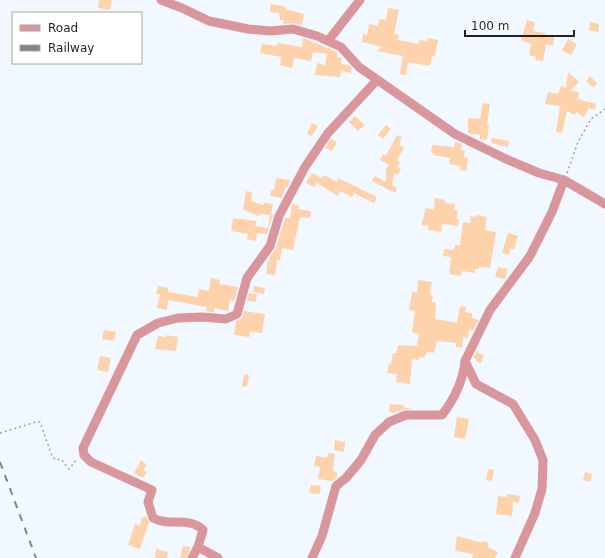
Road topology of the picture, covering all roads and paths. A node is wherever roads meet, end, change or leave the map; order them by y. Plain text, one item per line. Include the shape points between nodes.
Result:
1 (161, 0) edge
2 (360, 0) edge
3 (328, 41) junction
4 (377, 80) junction
5 (605, 109) edge
6 (564, 180) junction
7 (605, 204) edge
8 (465, 361) junction
9 (0, 433) edge
10 (84, 455) junction
11 (198, 547) junction
12 (192, 558) edge
13 (218, 558) edge
14 (312, 558) edge
15 (515, 558) edge

1 - 3 street via 209,21 248,29 292,29
2 - 3 street
3 - 4 street via 341,47 359,68
4 - 6 street via 455,134 539,173
4 - 10 street via 328,133 305,168 278,216 270,246 246,278 237,314 226,319 178,318 158,323 137,335 84,448
5 - 6 path via 591,119 581,136
6 - 7 street
6 - 8 street via 552,212 530,256 490,310
8 - 14 street via 464,374 454,400 442,415 406,415 389,422 375,435 357,465 336,486 322,536
8 - 15 street via 476,384 513,404 535,440 543,460 542,490 535,514
9 - 10 path via 40,422 52,456 56,460 61,459 68,469
10 - 11 street via 91,462 152,490 148,502 153,518 159,522 185,521 198,525 203,530
11 - 12 street
11 - 13 street

